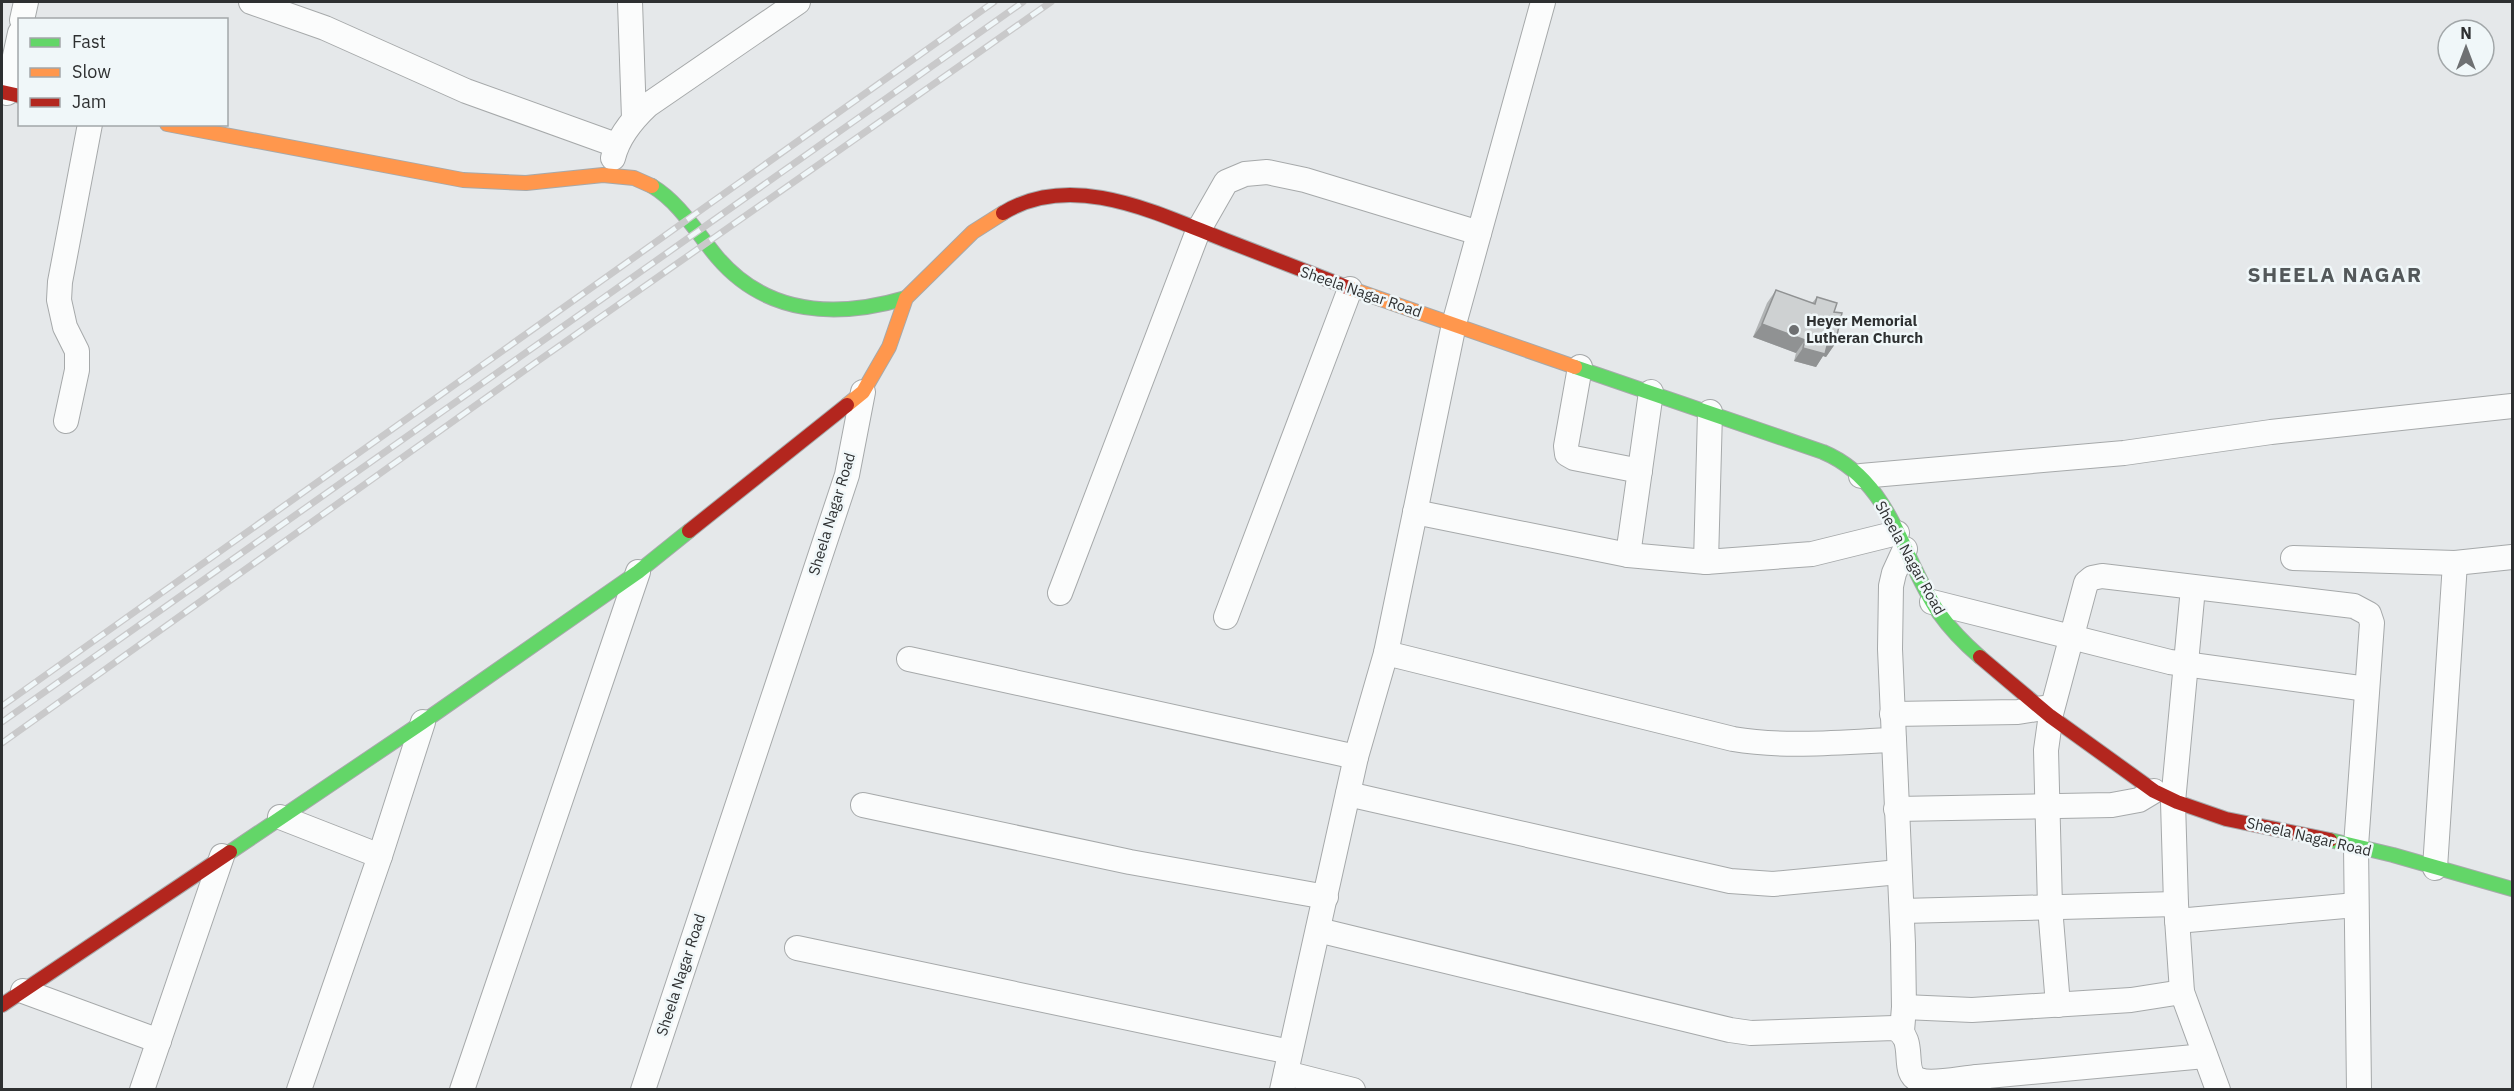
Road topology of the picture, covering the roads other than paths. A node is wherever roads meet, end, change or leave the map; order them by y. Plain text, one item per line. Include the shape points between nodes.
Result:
1 (26, 2) edge
2 (251, 2) edge
3 (630, 2) edge
4 (798, 2) edge
5 (1543, 2) edge
6 (22, 18) edge
7 (18, 44) edge
8 (9, 94) edge
9 (634, 118) junction
10 (90, 126) edge
11 (177, 126) edge
12 (616, 145) junction
13 (609, 175) junction
14 (1198, 231) junction
15 (1479, 233) junction
16 (1350, 290) junction
17 (906, 298) junction
18 (1454, 324) junction
19 (1581, 367) junction
20 (863, 392) junction
21 (1651, 392) junction
22 (2512, 406) edge
23 (1710, 412) junction
24 (66, 421) dead end
25 (1640, 471) junction
26 (1861, 476) junction
27 (1415, 512) junction
28 (1901, 541) junction
29 (1628, 555) junction
30 (2512, 557) edge
31 (2293, 558) dead end
32 (1706, 562) junction
33 (2455, 563) junction
34 (638, 572) junction
35 (2193, 588) junction
36 (1060, 592) dead end
37 (1932, 602) junction
38 (1226, 617) dead end
39 (2073, 638) junction
40 (1386, 653) junction
41 (909, 659) dead end
42 (2186, 664) junction
43 (2367, 689) junction
44 (2047, 711) junction
45 (1892, 714) junction
46 (423, 722) junction
47 (1894, 740) junction
48 (1356, 757) junction
49 (1347, 794) junction
50 (2164, 796) junction
51 (863, 805) dead end
52 (2048, 806) junction
53 (1896, 809) junction
54 (280, 817) junction
55 (2356, 846) junction
56 (222, 856) junction
57 (380, 856) junction
58 (2434, 868) junction
59 (1899, 872) junction
60 (2512, 889) edge
61 (1326, 897) junction
62 (2356, 905) junction
63 (2050, 907) junction
64 (1902, 911) junction
65 (2176, 912) junction
66 (1318, 930) junction
67 (797, 948) dead end
68 (23, 991) junction
69 (2182, 992) junction
70 (2, 1005) edge
71 (2058, 1005) junction
72 (1904, 1007) junction
73 (1902, 1031) junction
74 (159, 1041) junction
75 (2205, 1056) junction
76 (1286, 1072) edge
77 (2043, 1080) edge
78 (1978, 1083) edge
79 (142, 1089) edge
80 (299, 1089) edge
81 (462, 1089) edge
82 (643, 1089) edge
83 (1353, 1089) edge
84 (2218, 1089) edge
85 (2359, 1089) edge

1 - 6 street
2 - 12 street via 325,28 466,91
3 - 9 street
4 - 9 street
5 - 15 street
7 - 8 street
9 - 12 street
10 - 24 street via 60,282 65,327 77,351
11 - 13 main road via 458,180 529,183
12 - 13 street
13 - 17 main road via 646,183 669,199 730,271 765,296 793,308 854,312
14 - 15 street via 1226,182 1234,176 1267,172
14 - 16 main road, Sheela Nagar Road
14 - 17 main road, Sheela Nagar Road via 1113,199 1058,195 1035,200 1001,214 973,232
14 - 36 street
15 - 18 street
16 - 18 main road, Sheela Nagar Road
16 - 38 street
17 - 20 main road, Sheela Nagar Road via 889,347
18 - 19 main road, Sheela Nagar Road
18 - 27 street
19 - 21 main road, Sheela Nagar Road
19 - 25 street via 1567,454
20 - 34 main road
20 - 82 street, Sheela Nagar Road via 848,475
21 - 23 main road, Sheela Nagar Road
21 - 25 street
22 - 26 street via 2271,432 2124,453
23 - 26 main road, Sheela Nagar Road via 1823,452
23 - 32 street
25 - 29 street
26 - 28 main road, Sheela Nagar Road via 1884,507
27 - 29 street
27 - 40 street
28 - 32 street via 1812,554
28 - 37 main road, Sheela Nagar Road
28 - 45 street via 1891,586
29 - 32 street
30 - 33 street
31 - 33 street
33 - 58 street
34 - 46 main road
34 - 81 street
35 - 39 street via 2092,578 2082,595
35 - 42 street
35 - 43 street via 2361,608 2372,623
37 - 39 street
37 - 44 main road, Sheela Nagar Road via 1976,654
39 - 42 street
39 - 44 street
40 - 47 street via 1733,739 1806,744
40 - 48 street
41 - 48 street
42 - 43 street
42 - 50 street
43 - 55 street
44 - 45 street
44 - 50 main road, Sheela Nagar Road
44 - 52 street
45 - 47 street
46 - 54 main road
46 - 57 street
47 - 53 street
48 - 49 street
49 - 59 street via 1730,881 1765,884
49 - 61 street
50 - 52 street via 2112,805
50 - 55 main road, Sheela Nagar Road via 2223,818
50 - 65 street via 2172,831
51 - 61 street via 1130,862
52 - 53 street
52 - 63 street
53 - 59 street
54 - 56 main road
54 - 57 street
55 - 58 main road, Sheela Nagar Road
55 - 62 street
56 - 68 main road
56 - 74 street
57 - 80 street
58 - 60 main road, Sheela Nagar Road
59 - 64 street
61 - 66 street
62 - 65 street
62 - 85 street
63 - 64 street
63 - 65 street
63 - 71 street
64 - 72 street
65 - 69 street
66 - 73 street via 1730,1030
66 - 76 street
67 - 76 street
68 - 70 main road
68 - 74 street
69 - 71 street
69 - 75 street
71 - 72 street via 1954,1011
72 - 73 street
73 - 78 street via 1913,1076 1919,1080
74 - 79 street
75 - 77 street
75 - 84 street
76 - 83 street
77 - 78 street

